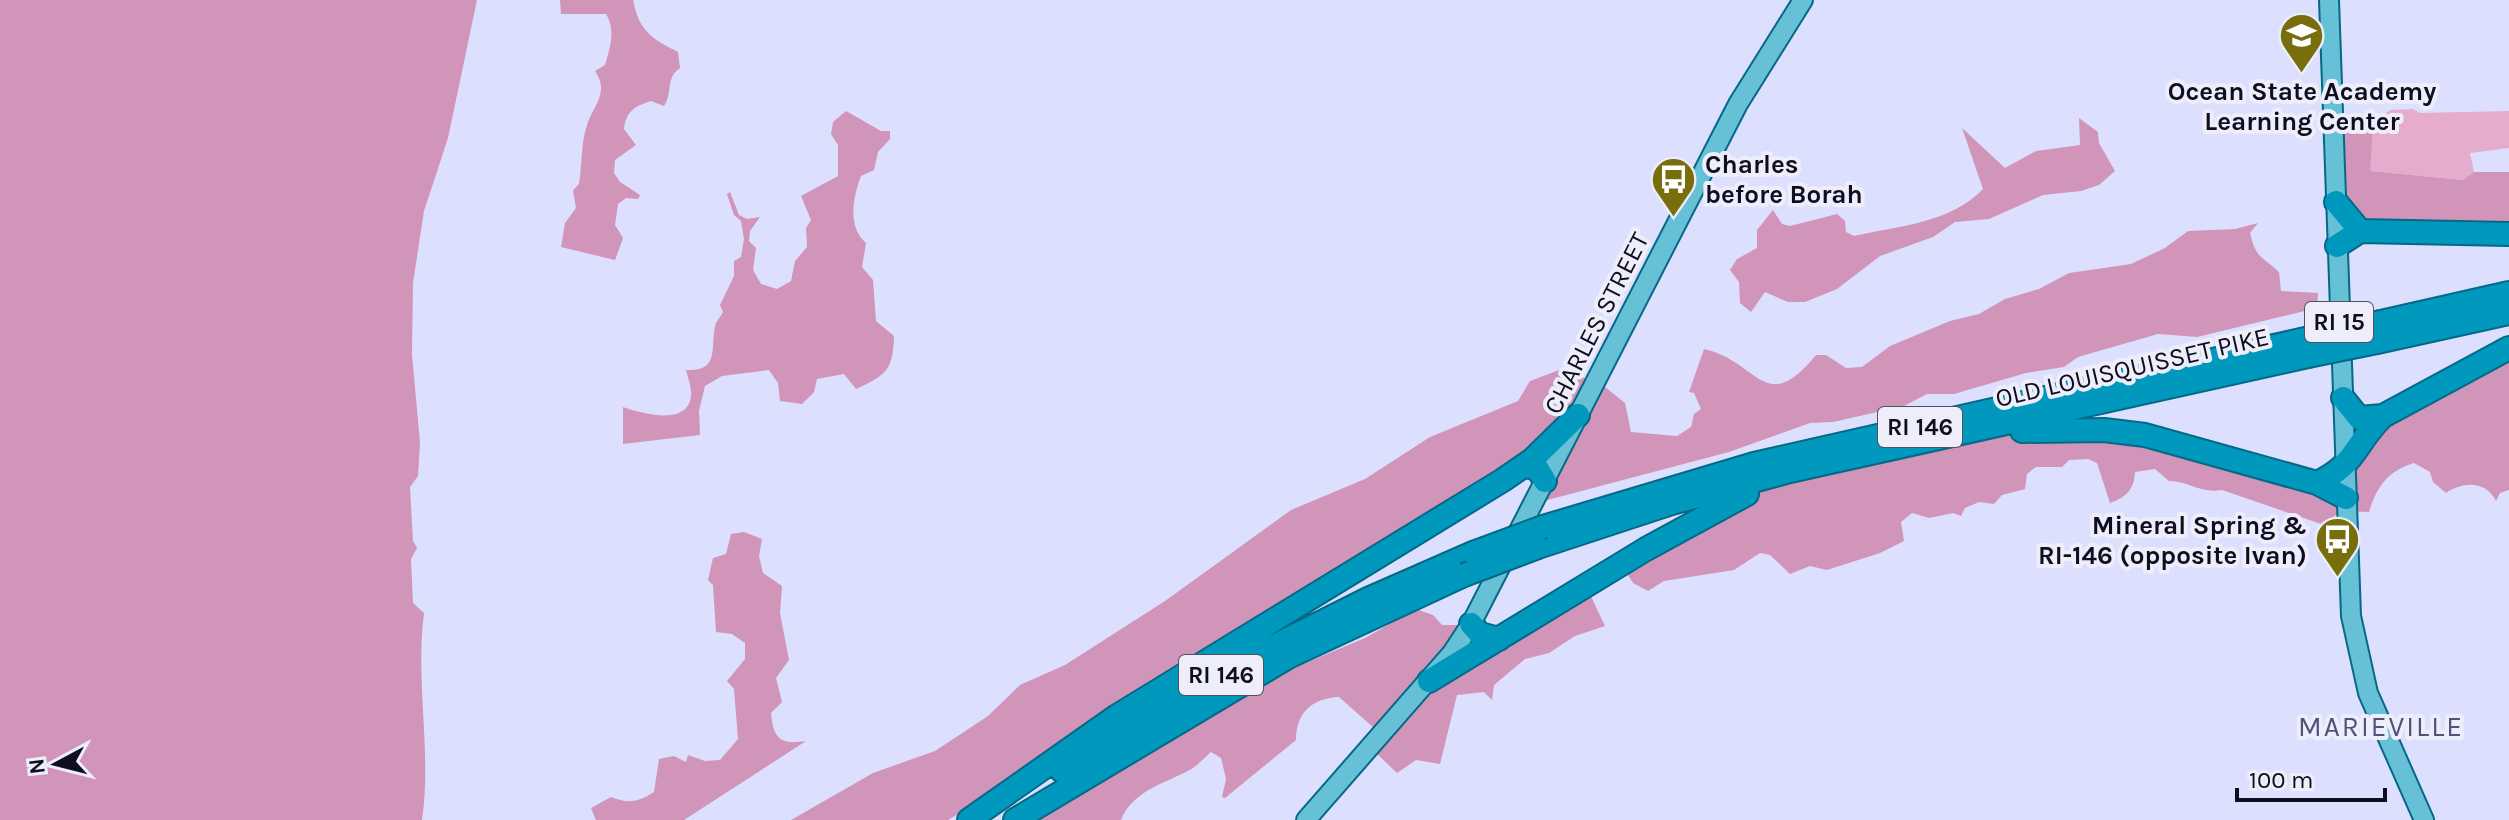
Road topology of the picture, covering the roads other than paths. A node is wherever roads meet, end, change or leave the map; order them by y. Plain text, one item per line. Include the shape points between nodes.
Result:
1 (1803, 0) edge
2 (2329, 0) edge
3 (2336, 202) junction
4 (2360, 231) junction
5 (2509, 234) edge
6 (2337, 246) junction
7 (2509, 293) edge
8 (2509, 313) edge
9 (2379, 332) junction
10 (2305, 348) junction
11 (2509, 348) edge
12 (2343, 398) junction
13 (1578, 415) junction
14 (2383, 416) junction
15 (1929, 442) junction
16 (1894, 449) junction
17 (1524, 466) junction
18 (2345, 467) junction
19 (1545, 481) junction
20 (2317, 483) junction
21 (2346, 498) junction
22 (1540, 537) junction
23 (1471, 624) junction
24 (1499, 639) junction
25 (1429, 681) junction
26 (969, 820) edge
27 (982, 820) edge
28 (1015, 820) edge
29 (1306, 820) edge
30 (2424, 820) edge

1 - 13 main road, CHARLES STREET via 1738,104
2 - 3 main road, RI 15
3 - 4 highway
3 - 6 main road, RI 15
4 - 5 highway
4 - 6 highway
6 - 12 main road, RI 15
7 - 9 highway, OLD LOUISQUISSET PIKE / RI 146
8 - 9 highway, OLD LOUISQUISSET PIKE / RI 146
9 - 10 highway, OLD LOUISQUISSET PIKE / RI 146, bridge
10 - 15 highway, OLD LOUISQUISSET PIKE / RI 146
10 - 22 highway, OLD LOUISQUISSET PIKE / RI 146 via 1754,464
11 - 14 highway
12 - 14 highway via 2359,418
12 - 18 main road, RI 15
13 - 17 highway
13 - 19 main road, CHARLES STREET
14 - 18 highway
15 - 16 highway, OLD LOUISQUISSET PIKE / RI 146
15 - 20 highway via 2023,430 2104,430 2162,439
16 - 22 highway, OLD LOUISQUISSET PIKE / RI 146
16 - 24 highway via 1724,504
17 - 19 highway via 1537,468
17 - 26 highway via 1117,716
18 - 20 highway
18 - 21 main road, RI 15
19 - 23 main road, CHARLES STREET
20 - 21 highway
21 - 30 main road, RI 15 via 2351,616 2359,662
22 - 27 highway, RI 146, bridge via 1473,553 1268,649
22 - 28 highway, RI 146, bridge via 1288,657
23 - 24 highway via 1480,634
23 - 25 main road
24 - 25 highway
25 - 29 main road

